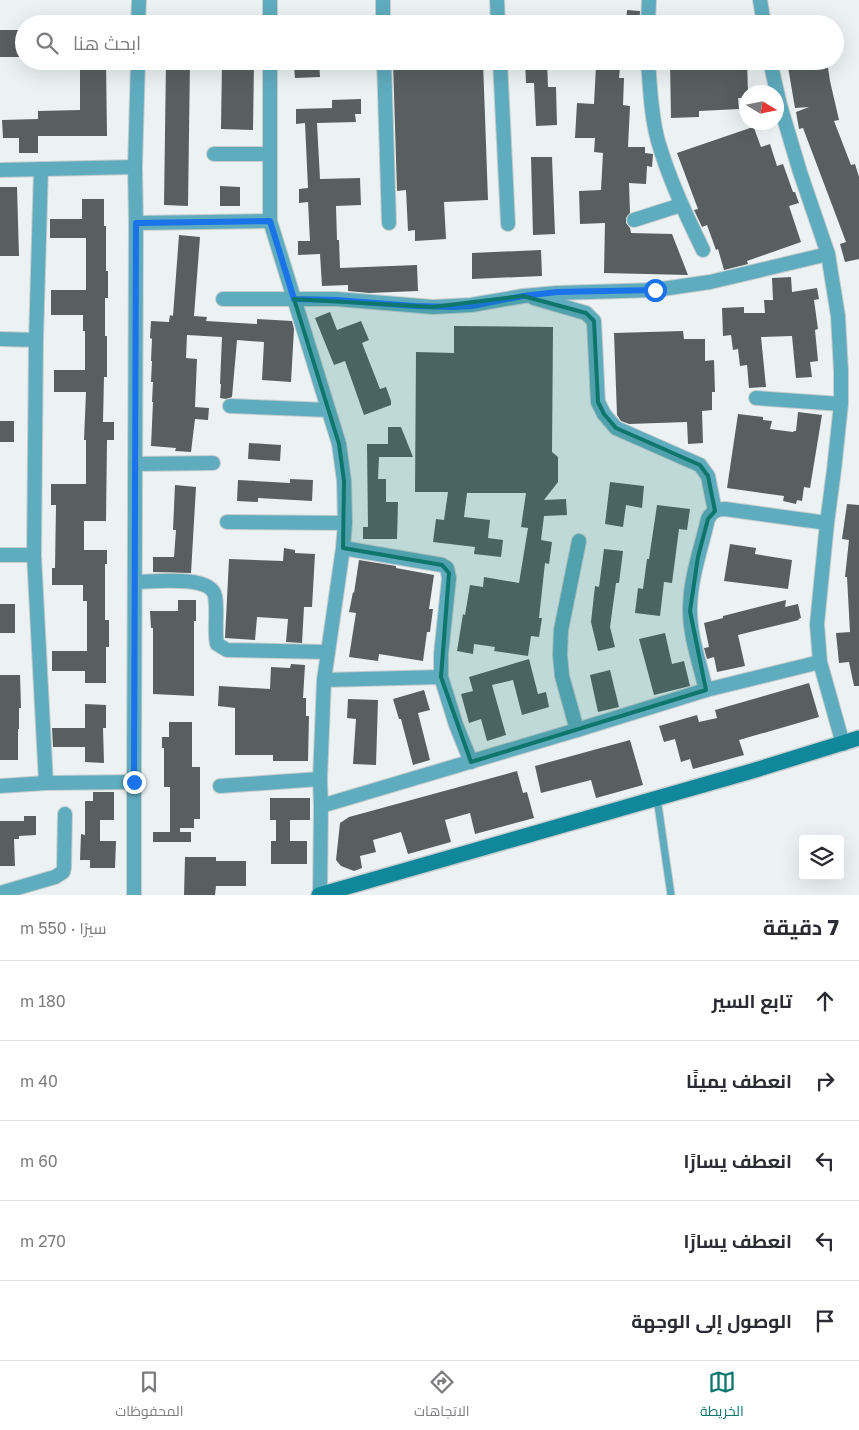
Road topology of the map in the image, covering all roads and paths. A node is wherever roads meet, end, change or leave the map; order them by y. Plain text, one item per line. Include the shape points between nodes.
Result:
1 (139, 0) edge
2 (270, 0) edge
3 (383, 0) edge
4 (498, 0) edge
5 (649, 0) edge
6 (760, 0) edge
7 (138, 15) edge
8 (270, 15) edge
9 (383, 15) edge
10 (498, 15) edge
11 (648, 15) edge
12 (762, 15) edge
13 (138, 70) edge
14 (270, 70) edge
15 (384, 70) edge
16 (500, 70) edge
17 (649, 70) edge
18 (772, 70) edge
19 (214, 154) dead end
20 (269, 154) junction
21 (135, 167) junction
22 (41, 169) junction
23 (0, 170) edge
24 (682, 205) junction
25 (634, 220) dead end
26 (270, 221) junction
27 (136, 223) junction
28 (389, 223) dead end
29 (508, 224) dead end
30 (703, 250) dead end
31 (828, 254) junction
32 (523, 296) junction
33 (223, 299) dead end
34 (294, 299) junction
35 (0, 339) edge
36 (36, 340) junction
37 (756, 398) dead end
38 (841, 404) junction
39 (230, 406) dead end
40 (328, 410) junction
41 (213, 463) dead end
42 (135, 464) junction
43 (715, 511) junction
44 (227, 522) dead end
45 (345, 522) junction
46 (826, 524) junction
47 (579, 541) dead end
48 (344, 548) junction
49 (0, 555) edge
50 (34, 555) junction
51 (134, 582) junction
52 (328, 652) junction
53 (820, 662) junction
54 (441, 677) junction
55 (324, 680) junction
56 (706, 690) junction
57 (577, 730) junction
58 (859, 738) edge
59 (842, 744) junction
60 (471, 762) junction
61 (320, 779) junction
62 (134, 782) junction
63 (46, 783) junction
64 (0, 786) edge
65 (220, 786) dead end
66 (657, 798) junction
67 (321, 806) junction
68 (65, 814) dead end
69 (0, 893) edge
70 (134, 895) edge
71 (320, 895) edge
72 (671, 895) edge

1 - 7 street
2 - 8 street
3 - 9 street
4 - 10 street
5 - 11 street
6 - 12 street
13 - 21 street
14 - 20 street
15 - 28 street
16 - 29 street
17 - 24 street via 658,139
18 - 31 street via 782,115
19 - 20 street
20 - 26 street
21 - 22 street
21 - 27 street
22 - 23 street
22 - 36 street
24 - 25 street
24 - 30 street
26 - 27 street
26 - 34 street
27 - 42 street
31 - 32 street via 710,282 655,290
31 - 38 street via 838,316
32 - 34 street via 472,306 433,307
32 - 43 street via 586,313 594,321 598,402 604,414 616,428 700,465 708,476
33 - 34 street
34 - 40 street
35 - 36 street
36 - 50 street
37 - 38 street
38 - 46 street
39 - 40 street
40 - 45 street via 339,444
41 - 42 street
42 - 51 street
43 - 46 street via 725,509
43 - 56 street via 708,519 698,557 690,611
44 - 45 street
45 - 48 street
46 - 53 street via 817,624
47 - 57 street via 561,630 560,655 562,676
48 - 52 street
48 - 54 street via 447,568 449,578 440,654
49 - 50 street
50 - 63 street
51 - 52 street via 190,581 208,586 215,594 218,644 227,650
51 - 62 street
52 - 55 street
53 - 56 street
53 - 59 street
54 - 55 street
54 - 60 street
55 - 61 street
56 - 57 street
57 - 60 street
58 - 59 street
59 - 66 street
60 - 67 street
61 - 65 street
61 - 67 street
62 - 63 street
62 - 70 street
63 - 64 street
66 - 71 street
66 - 72 lane
67 - 71 street
68 - 69 street via 62,872

